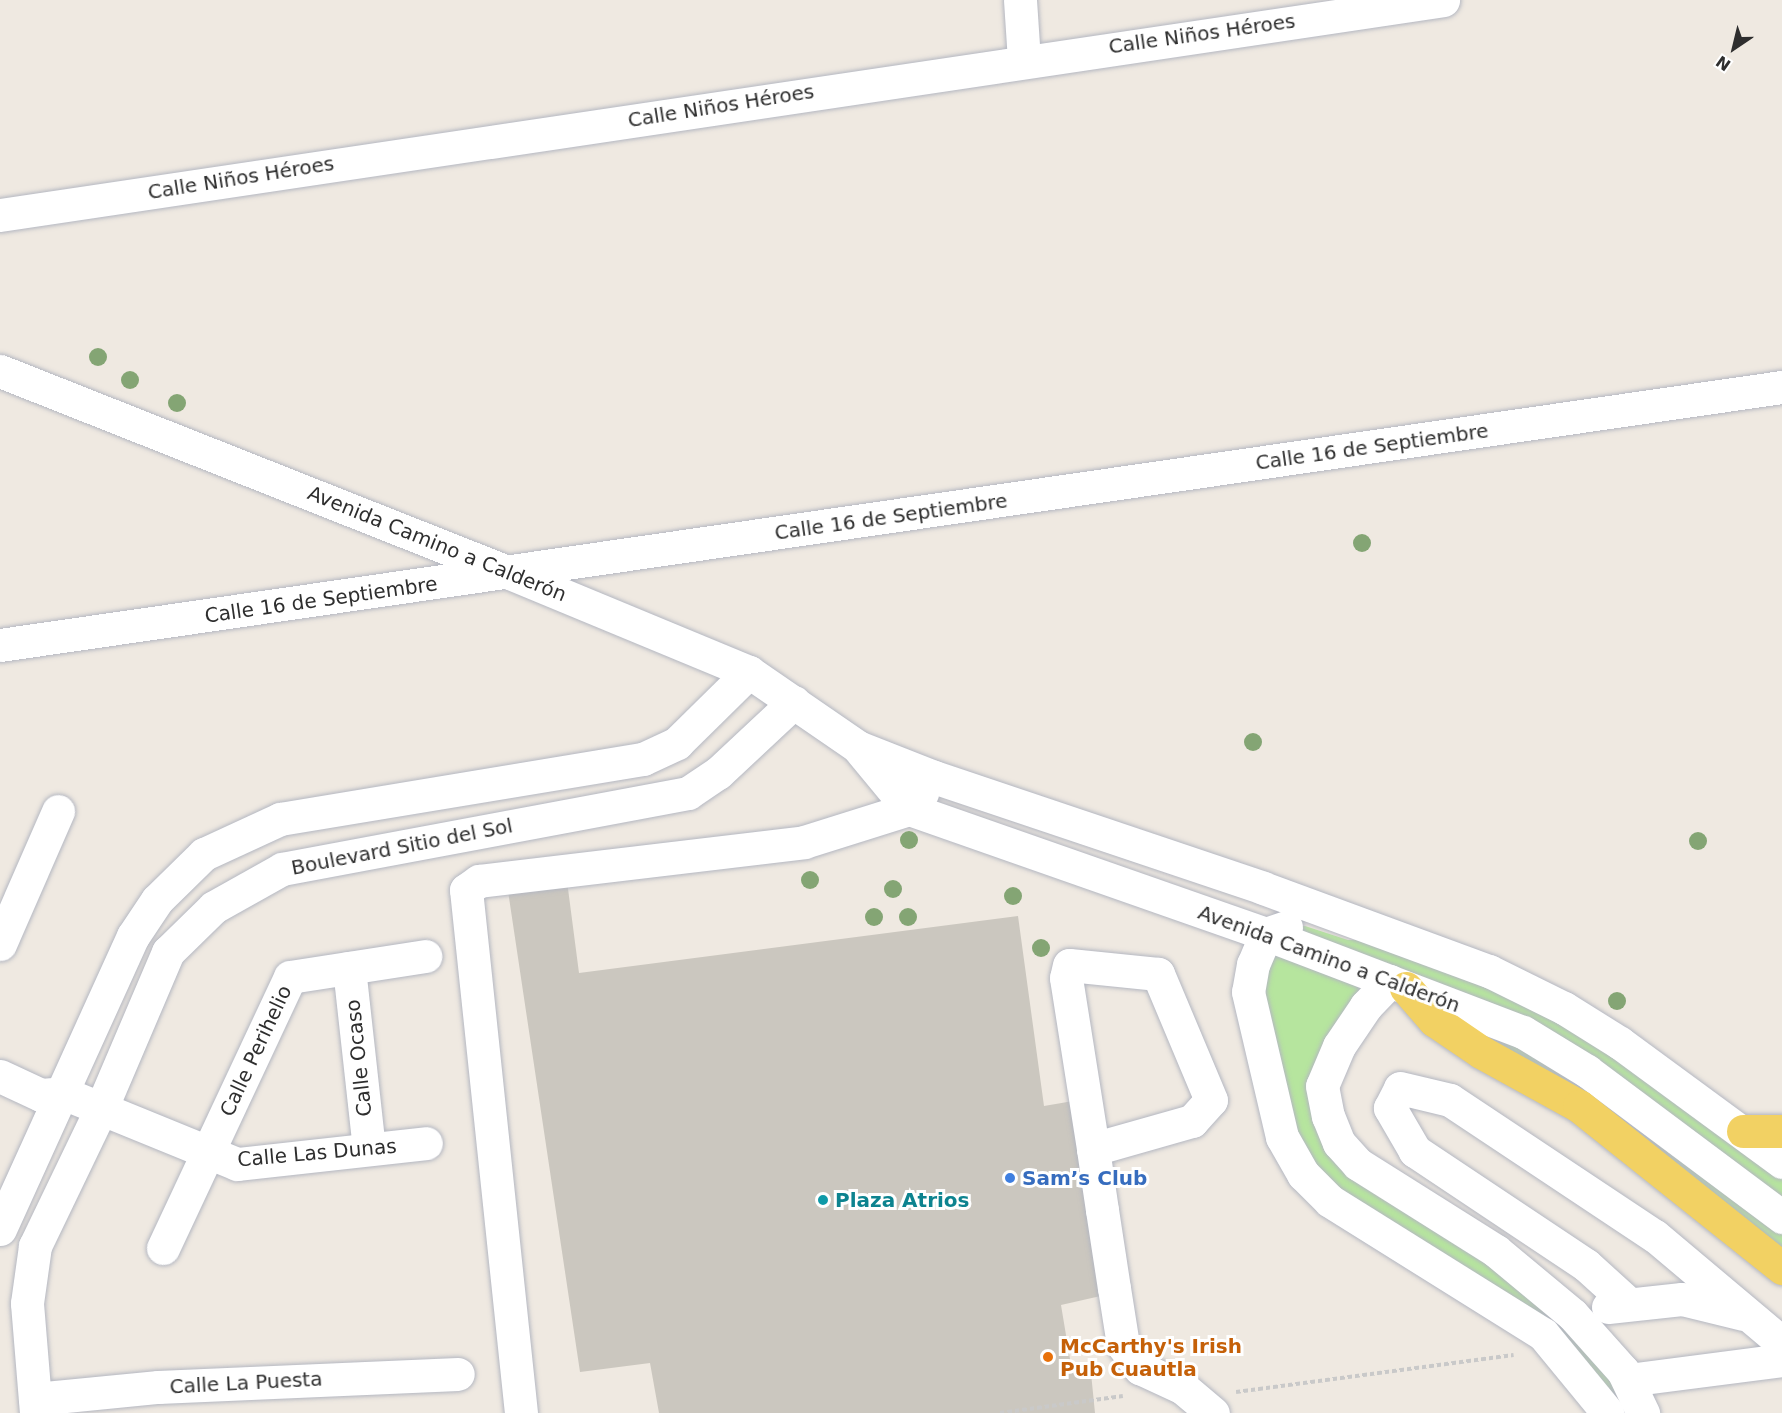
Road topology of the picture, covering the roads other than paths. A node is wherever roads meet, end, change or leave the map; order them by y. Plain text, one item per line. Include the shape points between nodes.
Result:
1 (1020, 0) edge
2 (1443, 0) edge
3 (1024, 60) junction
4 (0, 215) edge
5 (0, 371) edge
6 (1782, 387) edge
7 (510, 573) junction
8 (0, 645) edge
9 (748, 672) junction
10 (794, 702) junction
11 (858, 747) junction
12 (934, 777) junction
13 (909, 809) junction
14 (58, 811) dead end
15 (7, 912) edge
16 (1266, 934) junction
17 (1396, 936) junction
18 (0, 944) edge
19 (425, 956) dead end
20 (349, 968) junction
21 (1398, 984) junction
22 (0, 1076) edge
23 (63, 1093) junction
24 (101, 1109) junction
25 (1743, 1131) junction
26 (1782, 1131) edge
27 (426, 1143) dead end
28 (369, 1148) junction
29 (1093, 1149) junction
30 (208, 1154) junction
31 (1782, 1162) edge
32 (1782, 1217) edge
33 (0, 1229) edge
34 (163, 1248) dead end
35 (0, 1251) edge
36 (21, 1267) edge
37 (1782, 1268) edge
38 (1629, 1304) junction
39 (1569, 1312) junction
40 (1751, 1316) junction
41 (1549, 1342) junction
42 (1782, 1343) edge
43 (1782, 1359) edge
44 (458, 1374) dead end
45 (1628, 1380) junction
46 (159, 1400) edge
47 (35, 1406) edge
48 (1222, 1406) edge
49 (521, 1413) edge
50 (1608, 1413) edge
51 (1643, 1413) edge

1 - 3 street
2 - 3 street, Calle Niños Héroes
3 - 4 street, Calle Niños Héroes
5 - 7 street, Avenida Camino a Calderón
6 - 7 street, Calle 16 de Septiembre
7 - 8 street, Calle 16 de Septiembre
7 - 9 street, Avenida Camino a Calderón
9 - 10 street, Avenida Camino a Calderón
9 - 23 street via 676,743 643,759 280,819 204,854 157,900 133,936
10 - 11 street, Avenida Camino a Calderón
10 - 24 street, Boulevard Sitio del Sol via 718,773 688,793 282,870 214,907 168,952
11 - 12 street, Avenida Camino a Calderón
11 - 13 street, Avenida Camino a Calderón
12 - 13 street
12 - 17 street, Avenida Camino a Calderón
13 - 16 street, Avenida Camino a Calderón
13 - 49 street via 804,842 479,881 466,890
14 - 15 street
15 - 18 street
16 - 17 street via 1284,927 1305,926 1348,940
16 - 21 street, Avenida Camino a Calderón
16 - 41 street via 1253,964 1248,992 1282,1137 1303,1174 1330,1201
17 - 25 street, Avenida Camino a Calderón via 1489,971 1564,1008
19 - 20 street, Calle Perihelio
20 - 28 street, Calle Ocaso
20 - 30 street, Calle Perihelio via 290,977
21 - 32 street, Avenida Camino a Calderón via 1523,1032 1587,1071
21 - 37 main road via 1434,1020 1481,1052 1579,1107
21 - 39 street via 1366,1006 1339,1046 1322,1086 1328,1116 1340,1143 1358,1164 1496,1251
22 - 23 street via 41,1095
23 - 24 street, Calle Las Dunas
23 - 33 street
24 - 30 street, Calle Las Dunas
24 - 36 street, Boulevard Sitio del Sol
25 - 26 main road
25 - 31 street, Avenida Camino a Calderón
27 - 28 street, Calle Las Dunas
28 - 30 street, Calle Las Dunas via 237,1164
29 - 29 street via 1066,978 1069,965 1158,974 1210,1100 1192,1121
29 - 48 street via 1123,1345 1140,1368
30 - 34 street, Calle Perihelio
35 - 36 street
36 - 47 street, Boulevard Sitio del Sol
38 - 39 street
38 - 40 street via 1682,1299
38 - 40 street via 1586,1265 1415,1151 1390,1108 1400,1088 1450,1100 1654,1236
39 - 41 street
39 - 45 street
40 - 42 street
41 - 50 street
43 - 45 street
44 - 46 street, Calle La Puesta
45 - 51 street
46 - 47 street, Calle La Puesta

